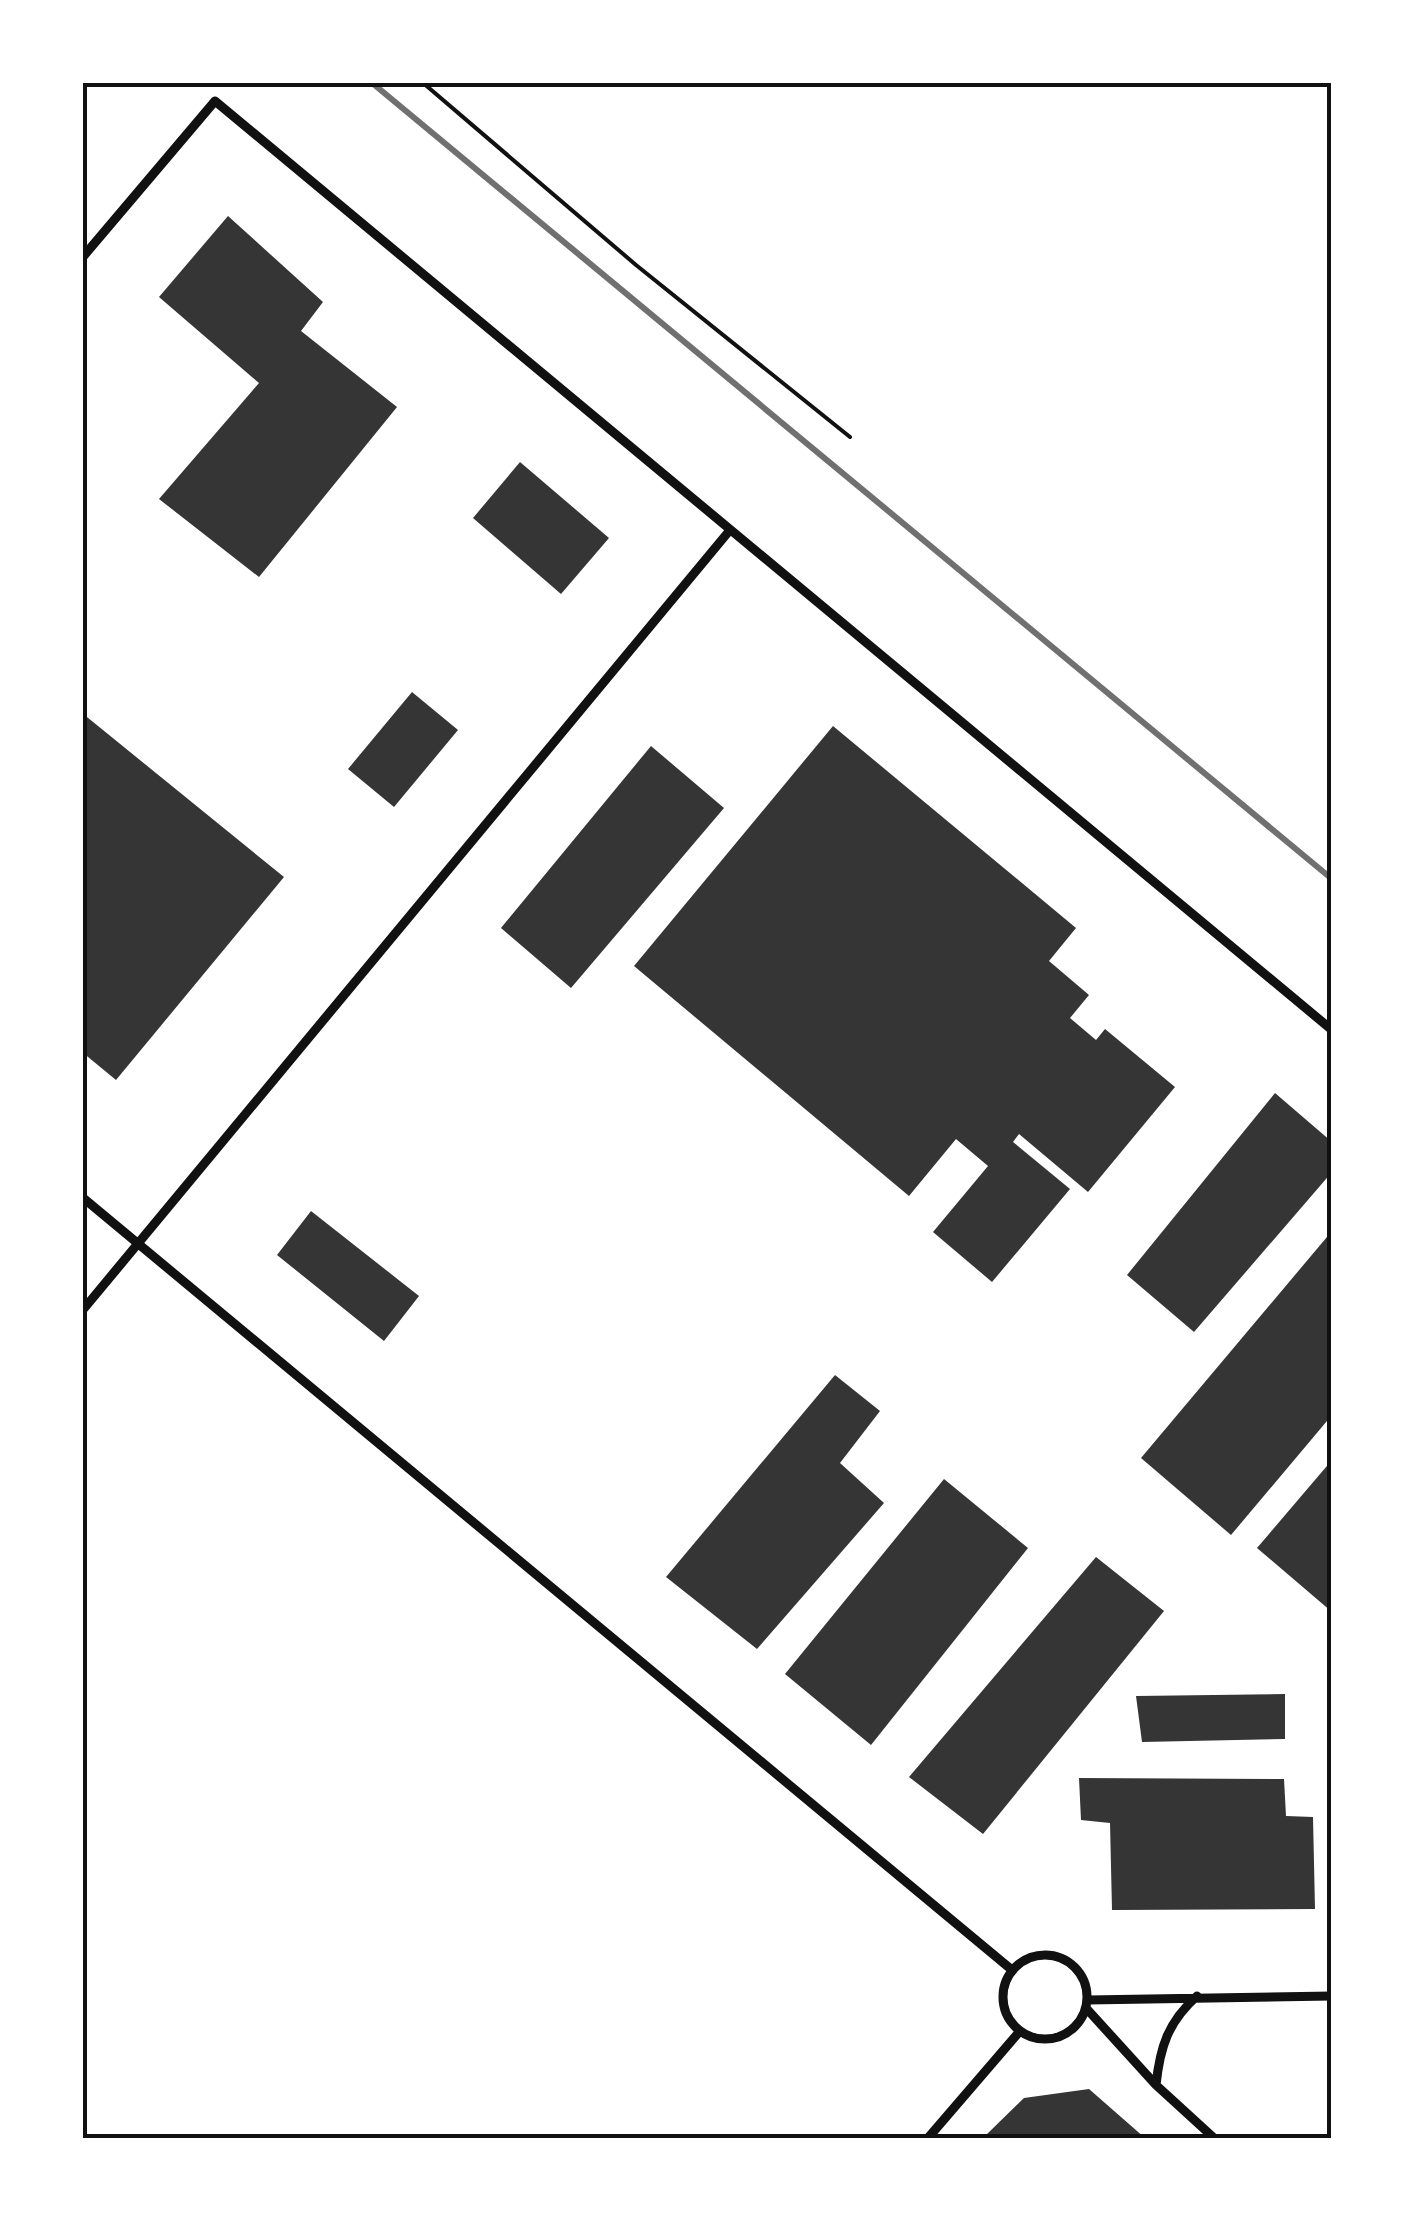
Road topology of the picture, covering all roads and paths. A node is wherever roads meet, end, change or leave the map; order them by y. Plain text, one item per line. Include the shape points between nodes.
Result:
1 (422, 82) edge
2 (82, 258) edge
3 (850, 437) dead end
4 (730, 530) junction
5 (1332, 1030) edge
6 (82, 1197) edge
7 (138, 1244) junction
8 (82, 1311) edge
9 (1012, 1970) junction
10 (1197, 1996) junction
11 (1332, 1996) edge
12 (1087, 2004) junction
13 (1020, 2031) junction
14 (1156, 2085) junction
15 (928, 2138) edge
16 (1214, 2138) edge

1 - 3 path via 636,266
2 - 4 street via 214,101
4 - 5 street
4 - 7 street
6 - 7 street
7 - 8 street
7 - 9 street
9 - 12 street via 1036,1956 1064,1959 1086,1986
9 - 13 street via 1004,2007
10 - 11 street
10 - 12 street
10 - 14 street via 1171,2024
12 - 13 street via 1070,2032 1040,2039
12 - 14 street
13 - 15 street
14 - 16 street

